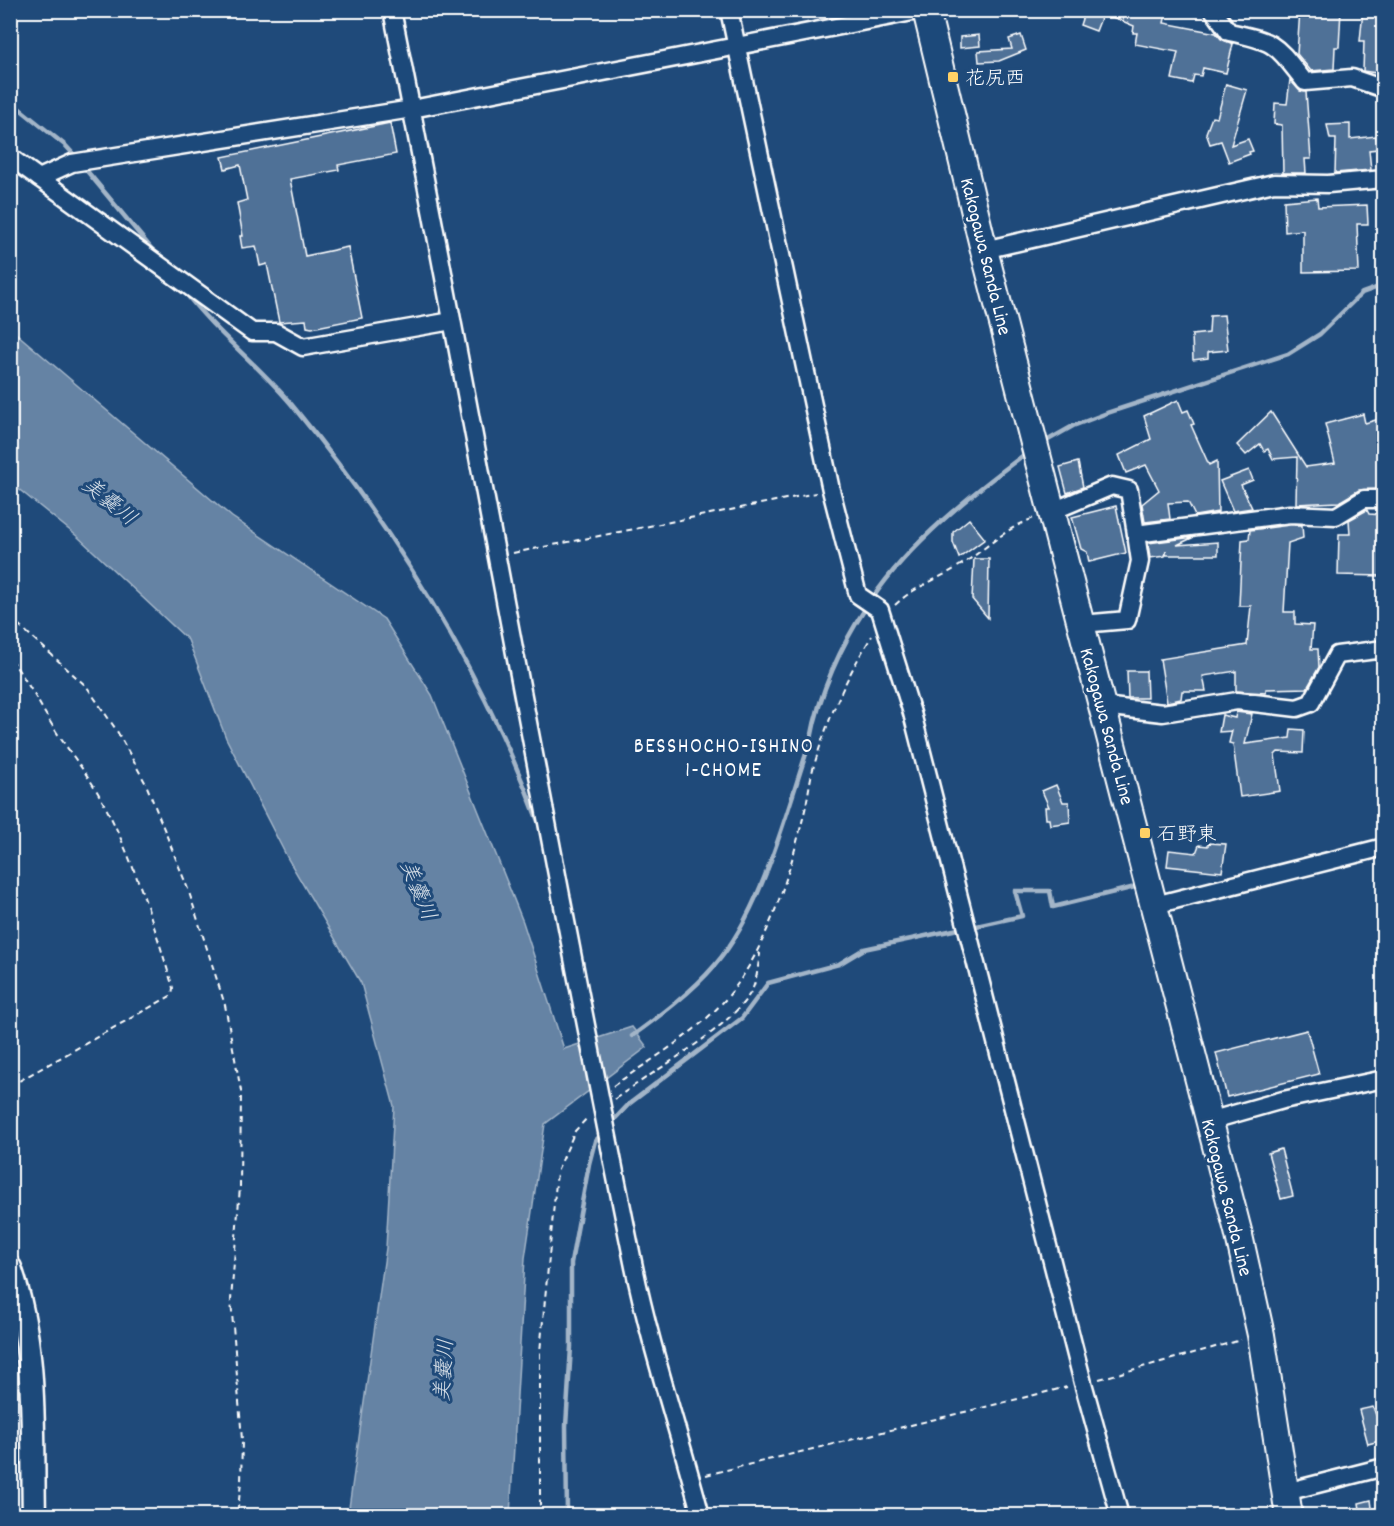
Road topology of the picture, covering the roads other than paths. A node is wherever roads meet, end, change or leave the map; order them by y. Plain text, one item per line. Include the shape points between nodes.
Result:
1 (392, 10) edge
2 (729, 10) edge
3 (925, 10) edge
4 (1213, 10) edge
5 (736, 46) junction
6 (1383, 89) edge
7 (412, 110) junction
8 (10, 157) edge
9 (39, 178) junction
10 (1383, 178) edge
11 (984, 250) junction
12 (452, 321) junction
13 (1383, 499) edge
14 (1053, 511) junction
15 (1136, 534) junction
16 (1082, 624) junction
17 (1383, 649) edge
18 (1103, 706) junction
19 (1383, 848) edge
20 (1155, 905) junction
21 (1383, 1079) edge
22 (1209, 1121) junction
23 (10, 1268) edge
24 (1383, 1467) edge
25 (1287, 1504) edge
26 (34, 1515) edge
27 (701, 1515) edge
28 (1120, 1515) edge

1 - 7 street
2 - 5 street
3 - 5 street
3 - 11 main road, Kakogawa Sanda Line
4 - 6 street via 1229,32 1265,39 1277,47 1305,82 1352,78
5 - 7 street
5 - 28 street via 831,490 858,596 883,618 912,713
7 - 9 street via 72,163
7 - 12 street
8 - 9 street
9 - 12 street via 252,332 276,332 303,347
10 - 11 street via 1328,184 1274,183
11 - 14 main road, Kakogawa Sanda Line
12 - 27 street via 633,1265
13 - 15 street via 1364,499 1336,516 1290,514
14 - 15 street via 1112,486 1129,490
14 - 16 main road, Kakogawa Sanda Line
15 - 16 street via 1140,561 1127,620
16 - 18 main road, Kakogawa Sanda Line
17 - 18 street via 1337,655 1311,704 1297,708 1237,701 1163,713
18 - 20 main road, Kakogawa Sanda Line
19 - 20 street
20 - 22 main road, Kakogawa Sanda Line
21 - 22 street via 1283,1100
22 - 25 main road, Kakogawa Sanda Line via 1261,1335
23 - 26 main road via 20,1295 31,1356
24 - 25 street

